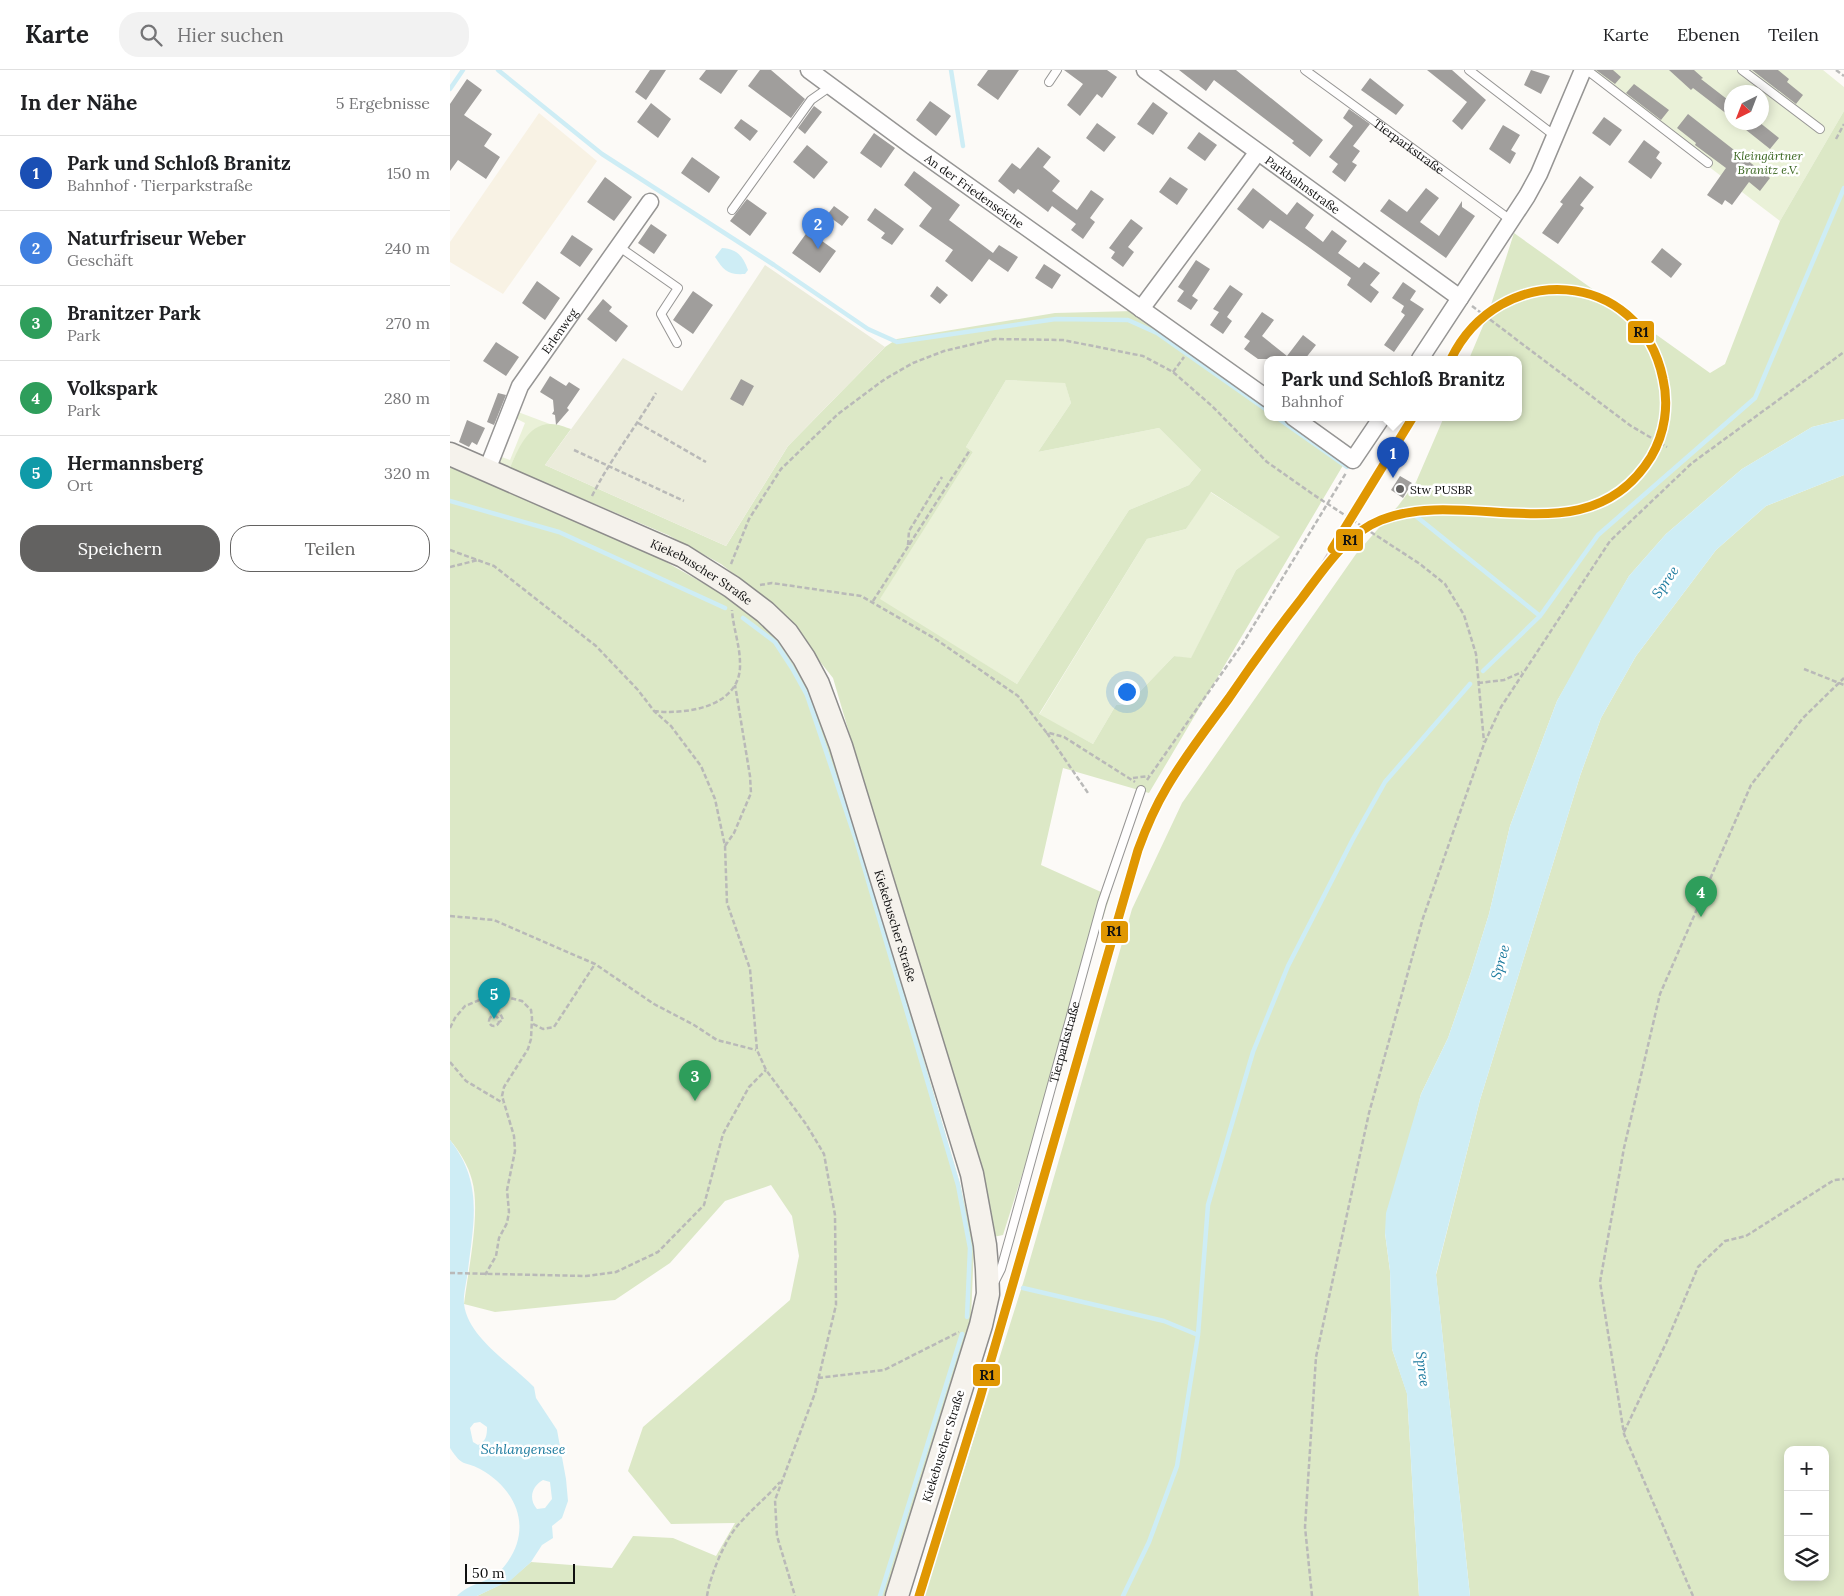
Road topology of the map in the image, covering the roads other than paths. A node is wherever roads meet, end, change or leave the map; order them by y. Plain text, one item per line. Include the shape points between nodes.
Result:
1 (809, 70) edge
2 (1057, 70) edge
3 (1145, 70) edge
4 (1305, 70) edge
5 (1469, 70) edge
6 (1583, 70) edge
7 (1587, 70) edge
8 (1742, 70) edge
9 (1049, 82) dead end
10 (831, 86) junction
11 (1820, 129) dead end
12 (1556, 136) junction
13 (1257, 153) junction
14 (1708, 163) dead end
15 (650, 202) dead end
16 (732, 210) dead end
17 (1512, 221) junction
18 (618, 246) junction
19 (1460, 298) junction
20 (1142, 309) junction
21 (677, 342) dead end
22 (1422, 356) edge
23 (1264, 395) edge
24 (1299, 421) edge
25 (1379, 421) edge
26 (450, 454) edge
27 (487, 470) junction
28 (1141, 790) road end
29 (988, 1294) junction
30 (897, 1596) edge

1 - 10 street, An der Friedenseiche
2 - 9 lane
3 - 13 street, Parkbahnstraße
4 - 17 lane, Tierparkstraße
5 - 12 lane
6 - 12 street
7 - 14 lane
8 - 11 lane
10 - 16 lane via 811,100
10 - 20 street, An der Friedenseiche
12 - 17 street via 1540,174
13 - 19 street, Parkbahnstraße
13 - 20 street
15 - 18 street, Erlenweg
17 - 19 street
18 - 21 lane via 678,288 662,314
18 - 27 street, Erlenweg via 520,386
19 - 22 street
20 - 23 street, An der Friedenseiche
24 - 25 street via 1353,460
26 - 27 street, Kiekebuscher Straße
27 - 29 street, Kiekebuscher Straße via 704,568 765,612 787,633 804,658 818,684 842,746 972,1174 985,1244
28 - 29 lane, Tierparkstraße via 1102,903 1001,1269
29 - 30 street, Kiekebuscher Straße

